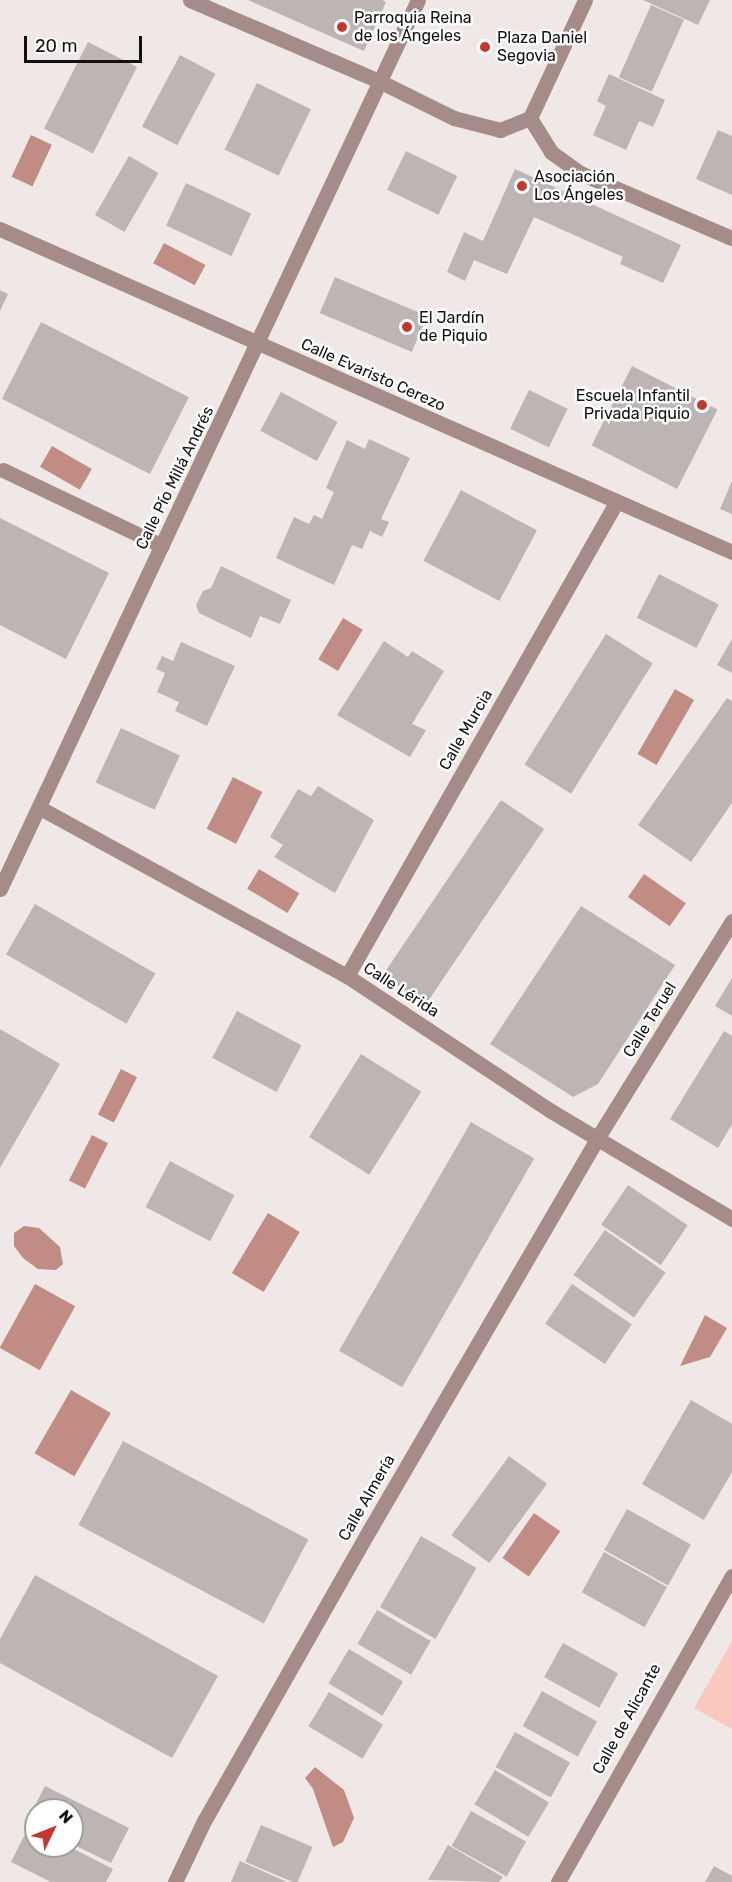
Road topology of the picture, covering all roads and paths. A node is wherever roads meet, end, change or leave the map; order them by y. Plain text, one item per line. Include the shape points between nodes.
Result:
1 (190, 0) edge
2 (418, 0) edge
3 (585, 0) edge
4 (379, 81) junction
5 (530, 118) junction
6 (0, 229) edge
7 (732, 238) edge
8 (256, 345) junction
9 (3, 470) dead end
10 (617, 501) junction
11 (162, 546) junction
12 (732, 552) edge
13 (39, 808) junction
14 (0, 889) edge
15 (732, 921) edge
16 (347, 976) junction
17 (598, 1137) junction
18 (732, 1219) edge
19 (732, 1576) edge
20 (175, 1882) edge
21 (558, 1882) edge

1 - 4 street
2 - 4 street
3 - 5 street
4 - 5 street via 454,118 500,130
4 - 8 street, Calle Pío Millá Andrés
5 - 7 street via 551,152 580,173
6 - 8 street, Calle Evaristo Cerezo
8 - 10 street, Calle Evaristo Cerezo
8 - 11 street, Calle Pío Millá Andrés
9 - 11 street
10 - 12 street, Calle Evaristo Cerezo
10 - 16 street, Calle Murcia
11 - 13 street, Calle Pío Millá Andrés
13 - 14 street, Calle Pío Millá Andrés
13 - 16 street, Calle Lérida
15 - 17 street, Calle Teruel
16 - 17 street, Calle Lérida via 550,1111
17 - 18 street, Calle Lérida
17 - 20 street, Calle Almería via 340,1581 204,1821
19 - 21 street, Calle de Alicante

